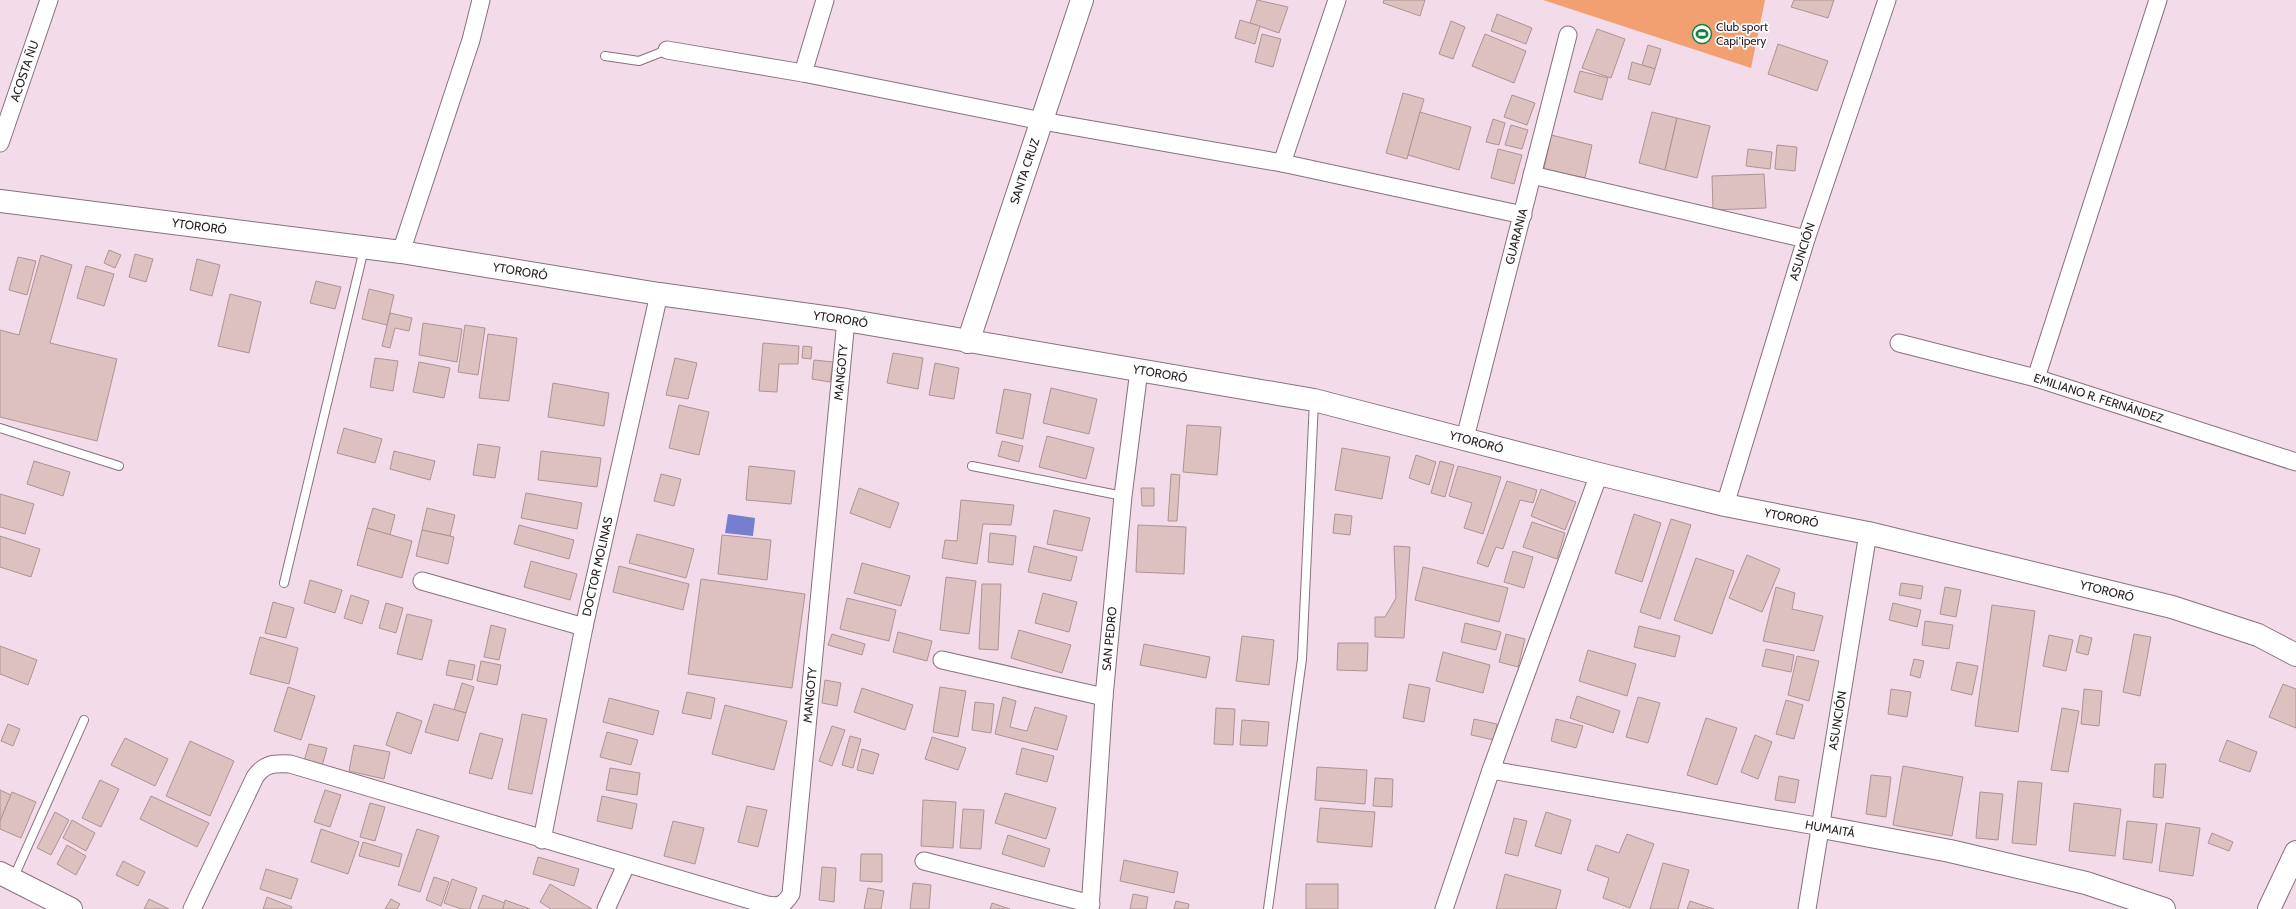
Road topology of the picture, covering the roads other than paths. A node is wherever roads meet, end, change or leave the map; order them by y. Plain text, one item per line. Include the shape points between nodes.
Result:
1 (49, 0) edge
2 (481, 0) edge
3 (825, 0) edge
4 (1082, 0) edge
5 (1337, 0) edge
6 (1887, 0) edge
7 (2158, 0) edge
8 (1568, 35) dead end
9 (667, 50) joint
10 (605, 56) dead end
11 (803, 73) junction
12 (1042, 121) junction
13 (0, 143) edge
14 (1282, 163) junction
15 (1532, 175) junction
16 (0, 201) edge
17 (1523, 215) junction
18 (1806, 239) junction
19 (364, 248) junction
20 (401, 252) junction
21 (659, 294) junction
22 (846, 320) junction
23 (968, 342) junction
24 (1898, 343) dead end
25 (1139, 370) junction
26 (2036, 378) junction
27 (1314, 400) junction
28 (0, 428) edge
29 (1465, 438) junction
30 (2296, 462) edge
31 (119, 466) dead end
32 (972, 466) dead end
33 (1599, 474) junction
34 (1123, 496) junction
35 (1725, 505) junction
36 (1868, 533) junction
37 (422, 581) dead end
38 (284, 583) dead end
39 (584, 627) junction
40 (2296, 655) edge
41 (942, 660) dead end
42 (1104, 697) junction
43 (84, 720) dead end
44 (1491, 770) junction
45 (1822, 827) junction
46 (542, 840) junction
47 (2296, 852) edge
48 (924, 861) dead end
49 (626, 865) junction
50 (6, 876) edge
51 (1091, 907) edge
52 (71, 909) edge
53 (192, 909) edge
54 (606, 909) edge
55 (1268, 909) edge
56 (1444, 909) edge
57 (1807, 909) edge
58 (2164, 909) edge
59 (2269, 909) edge

1 - 13 street, ACOSTA ÑU
2 - 20 street via 471,40
3 - 11 street
4 - 12 street, SANTA CRUZ
5 - 14 street
6 - 18 street, ASUNCIÓN
7 - 26 street
8 - 15 street, GUARANIA
9 - 10 lane via 639,61
9 - 11 street
11 - 12 street
12 - 14 street
12 - 23 street, SANTA CRUZ
14 - 17 street
15 - 17 street, GUARANIA
15 - 18 street
16 - 19 street, YTORORÓ
17 - 29 street, GUARANIA
18 - 35 street, ASUNCIÓN
19 - 20 street, YTORORÓ
19 - 38 lane
20 - 21 street, YTORORÓ
21 - 22 street, YTORORÓ
21 - 39 street, DOCTOR MOLINAS
22 - 23 street, YTORORÓ
22 - 49 street, MANGOTY via 791,894 786,903 778,906 767,905
23 - 25 street, YTORORÓ
24 - 26 street, EMILIANO R. FERNÁNDEZ
25 - 27 street, YTORORÓ
25 - 34 street, SAN PEDRO
26 - 30 street, EMILIANO R. FERNÁNDEZ
27 - 29 street, YTORORÓ
27 - 55 lane via 1302,658
28 - 31 lane
29 - 33 street, YTORORÓ
32 - 34 lane
33 - 35 street, YTORORÓ
33 - 44 street
34 - 42 street, SAN PEDRO
35 - 36 street, YTORORÓ
36 - 40 street, YTORORÓ via 2172,607 2258,635
36 - 45 street, ASUNCIÓN
37 - 39 street
39 - 46 street, DOCTOR MOLINAS
41 - 42 street
42 - 51 street, SAN PEDRO
43 - 50 lane
44 - 45 street, HUMAITÁ
44 - 56 street
45 - 57 street, ASUNCIÓN
45 - 58 street, HUMAITÁ via 1950,851 2086,883
46 - 49 street
46 - 53 street via 290,764 275,763 262,767 255,777
47 - 59 street
48 - 51 street
49 - 54 street
50 - 52 street

